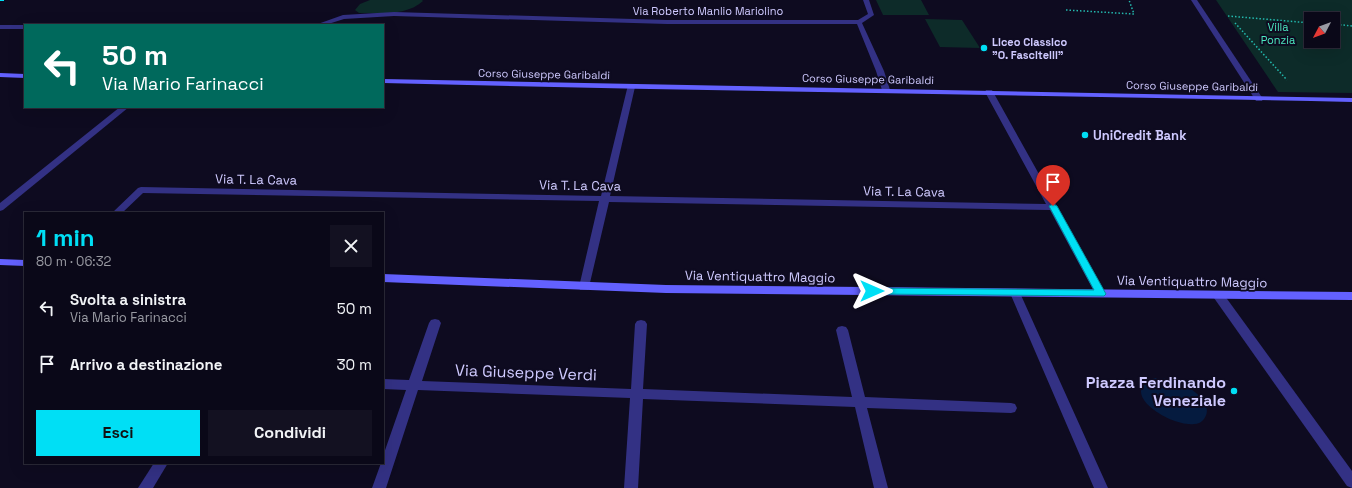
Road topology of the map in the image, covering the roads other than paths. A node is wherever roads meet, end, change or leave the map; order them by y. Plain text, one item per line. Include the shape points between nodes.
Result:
1 (866, 0) edge
2 (1194, 0) edge
3 (859, 22) junction
4 (321, 24) edge
5 (0, 27) edge
6 (24, 27) edge
7 (0, 34) edge
8 (24, 34) edge
9 (0, 75) edge
10 (24, 76) edge
11 (384, 81) edge
12 (631, 87) junction
13 (886, 90) junction
14 (989, 92) junction
15 (1259, 99) junction
16 (1352, 100) edge
17 (124, 108) edge
18 (605, 199) junction
19 (1053, 206) junction
20 (0, 208) edge
21 (117, 212) edge
22 (0, 262) edge
23 (24, 263) edge
24 (384, 278) edge
25 (584, 287) junction
26 (1015, 293) junction
27 (1101, 294) junction
28 (1218, 295) junction
29 (1352, 296) edge
30 (435, 323) dead end
31 (641, 324) dead end
32 (842, 330) dead end
33 (384, 384) edge
34 (413, 385) junction
35 (637, 394) junction
36 (860, 402) junction
37 (1011, 408) dead end
38 (160, 464) edge
39 (1352, 482) edge
40 (145, 488) edge
41 (379, 488) edge
42 (631, 488) edge
43 (881, 488) edge
44 (1101, 488) edge

1 - 3 street via 871,15
2 - 15 street
3 - 4 street, Via Roberto Manlio Mariolino via 667,22 394,14 343,17
3 - 13 street
5 - 6 street
7 - 8 street
9 - 10 main road
11 - 12 main road, Corso Giuseppe Garibaldi
12 - 13 main road, Corso Giuseppe Garibaldi
12 - 18 street
13 - 14 main road, Corso Giuseppe Garibaldi
14 - 15 main road, Corso Giuseppe Garibaldi
14 - 19 street
15 - 16 main road, Corso Giuseppe Garibaldi
17 - 20 street
18 - 19 street, Via T. La Cava
18 - 21 street, Via T. La Cava via 141,190
18 - 25 street
19 - 27 street
22 - 23 main road
24 - 25 main road, Via Ventiquattro Maggio
25 - 26 main road, Via Ventiquattro Maggio
26 - 27 main road, Via Ventiquattro Maggio
26 - 44 street
27 - 28 main road, Via Ventiquattro Maggio
28 - 29 main road, Via Ventiquattro Maggio
28 - 39 street
30 - 34 street
31 - 35 street
32 - 36 street
33 - 34 street, Via Giuseppe Verdi
34 - 35 street, Via Giuseppe Verdi
34 - 41 street
35 - 36 street, Via Giuseppe Verdi
35 - 42 street
36 - 37 street, Via Giuseppe Verdi
36 - 43 street
38 - 40 street

